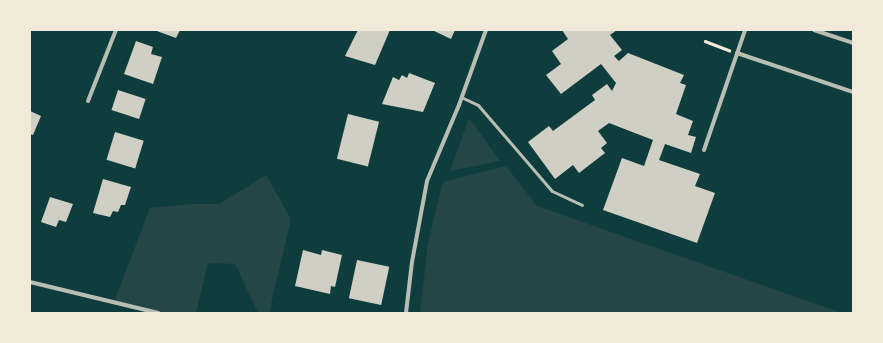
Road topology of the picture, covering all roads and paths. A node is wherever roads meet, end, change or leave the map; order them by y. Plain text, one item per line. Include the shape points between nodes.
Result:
1 (116, 30) edge
2 (486, 30) edge
3 (745, 30) edge
4 (814, 30) edge
5 (705, 41) dead end
6 (853, 43) edge
7 (737, 53) junction
8 (853, 92) edge
9 (461, 97) junction
10 (88, 101) dead end
11 (704, 150) dead end
12 (582, 204) dead end
13 (30, 282) edge
14 (158, 313) edge
15 (406, 313) edge

1 - 10 street
2 - 9 street
3 - 7 street
4 - 6 street
5 - 7 path
7 - 8 street
7 - 11 street
9 - 12 lane via 478,105 552,191
9 - 15 street via 427,181 412,262
13 - 14 street

